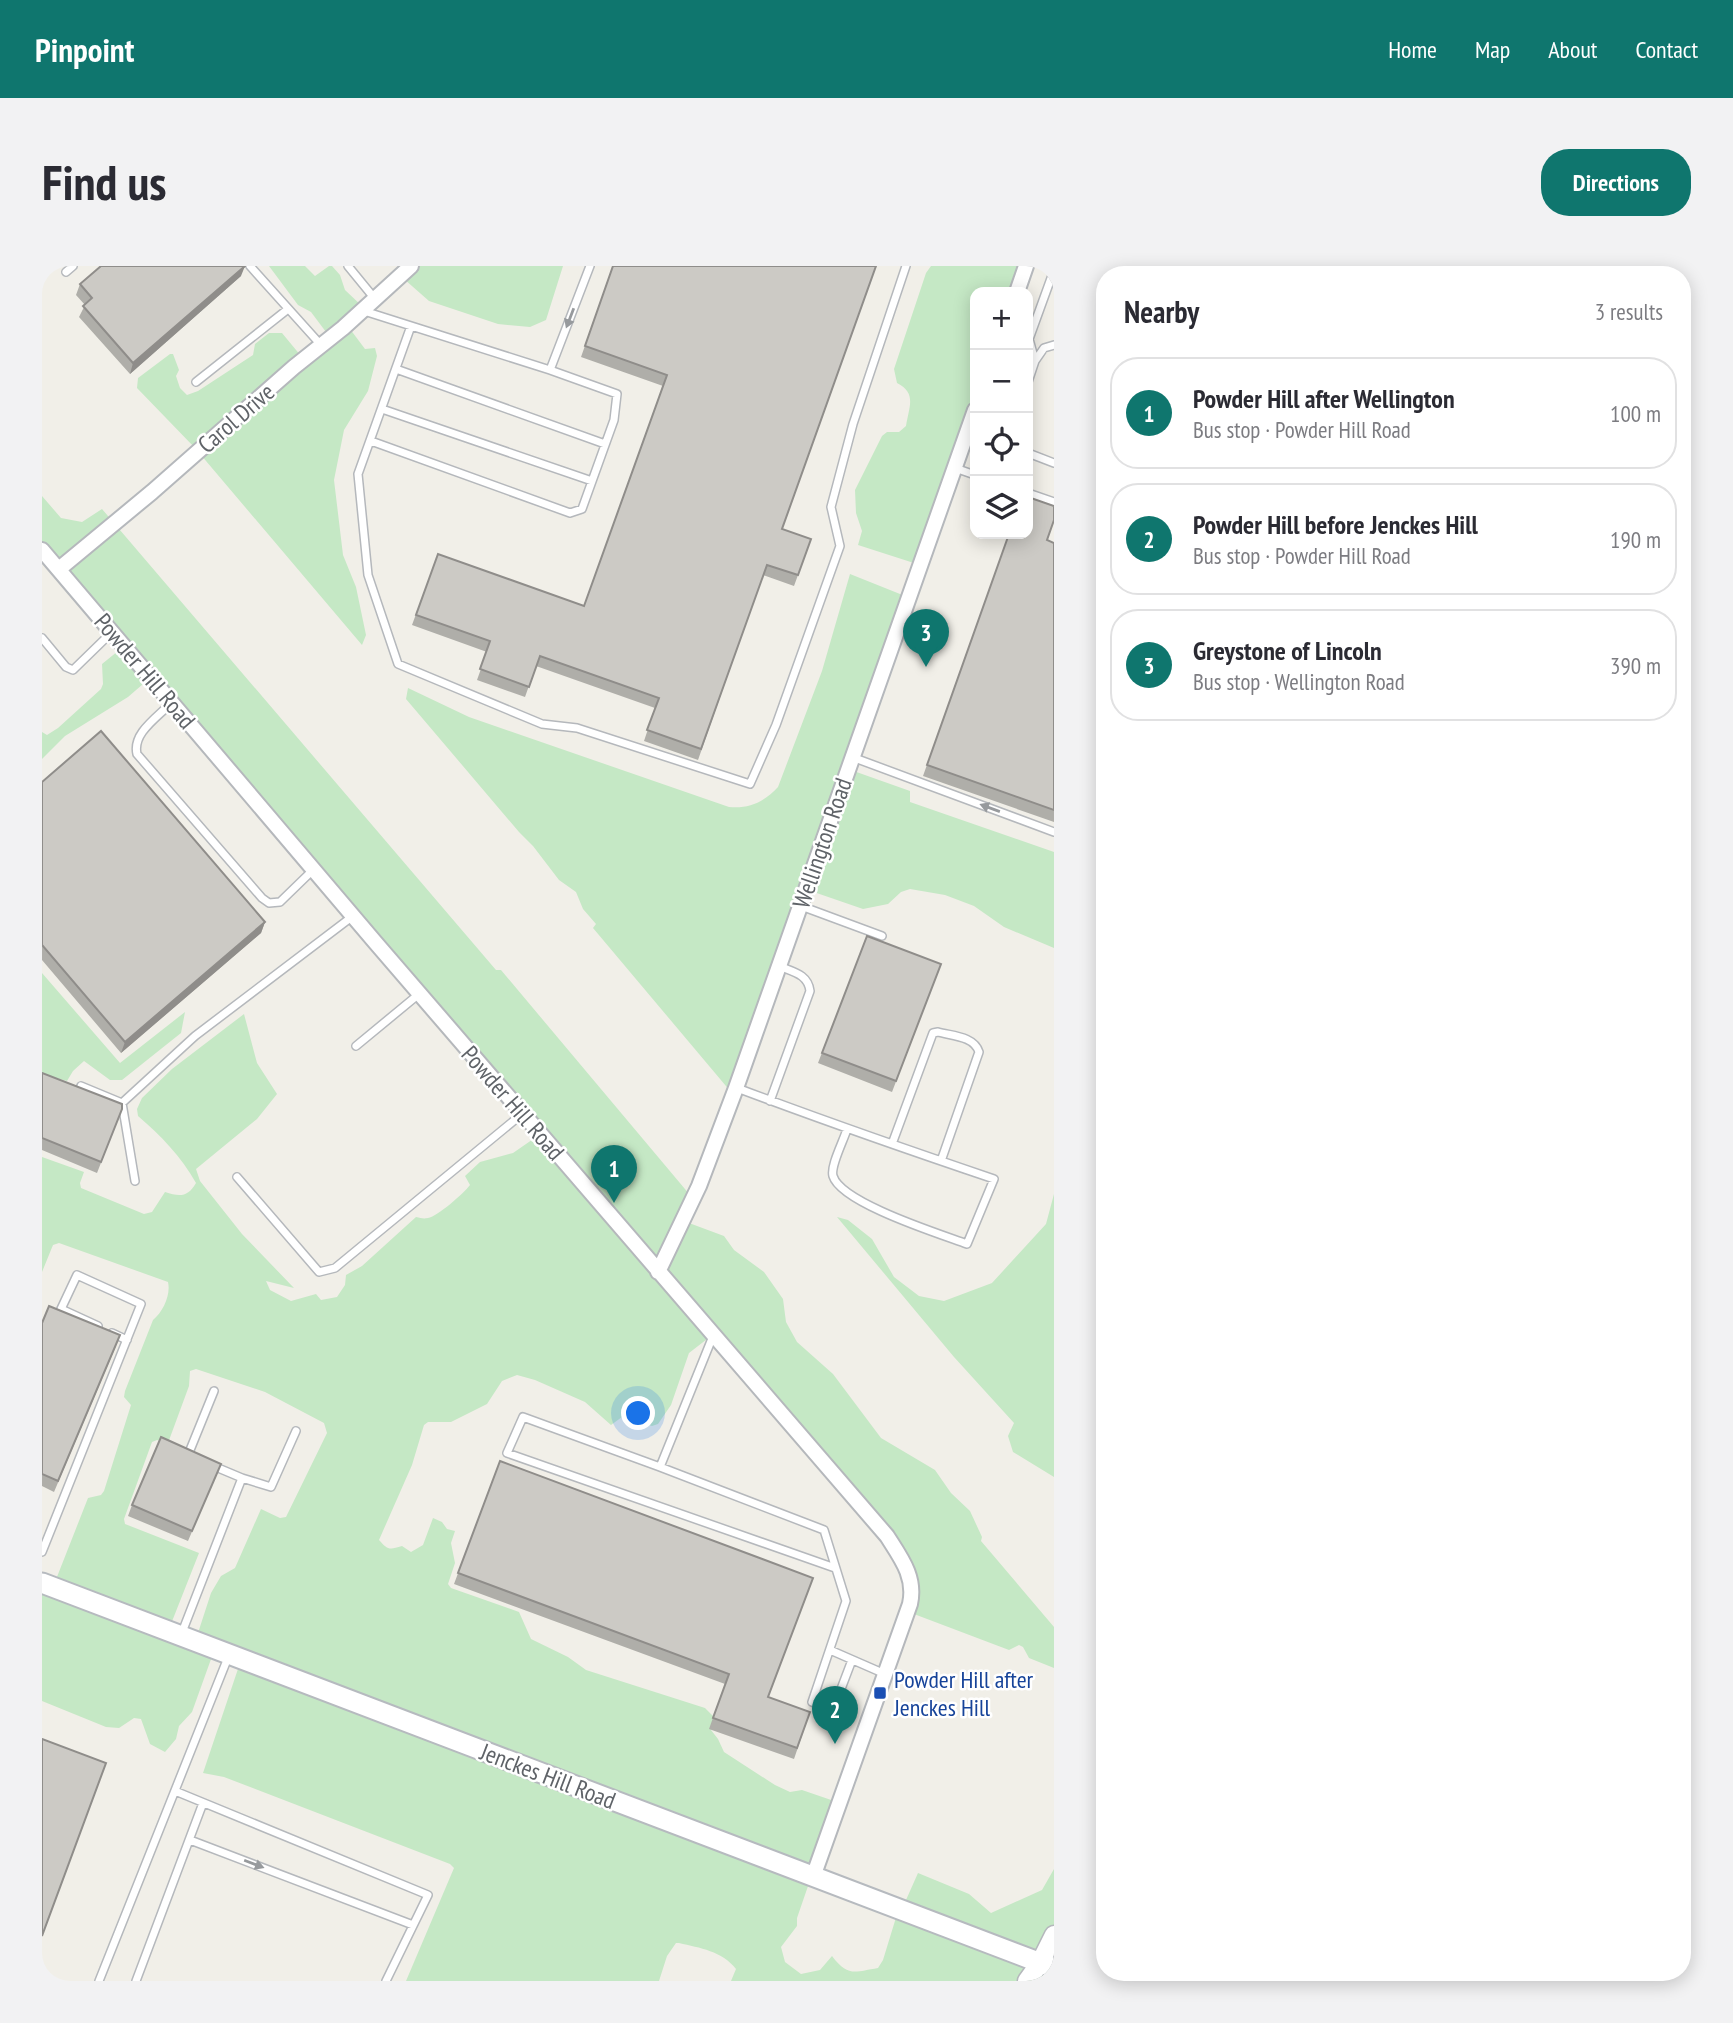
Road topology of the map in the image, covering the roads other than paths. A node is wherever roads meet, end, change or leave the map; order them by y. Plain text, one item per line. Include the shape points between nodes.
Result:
1 (73, 266) edge
2 (250, 266) edge
3 (348, 266) edge
4 (411, 266) edge
5 (590, 266) edge
6 (906, 266) edge
7 (1026, 266) edge
8 (1054, 270) edge
9 (66, 272) dead end
10 (1019, 287) edge
11 (375, 300) junction
12 (288, 309) junction
13 (363, 310) junction
14 (411, 326) junction
15 (1054, 345) edge
16 (321, 346) junction
17 (1035, 361) junction
18 (1033, 367) edge
19 (396, 369) junction
20 (550, 369) junction
21 (196, 382) dead end
22 (382, 409) junction
23 (970, 435) edge
24 (371, 441) junction
25 (605, 444) junction
26 (1033, 455) edge
27 (1054, 463) edge
28 (954, 468) junction
29 (970, 473) edge
30 (592, 481) junction
31 (1033, 495) edge
32 (1054, 502) edge
33 (42, 550) edge
34 (59, 569) junction
35 (112, 632) junction
36 (42, 638) edge
37 (172, 702) junction
38 (852, 757) junction
39 (1054, 832) edge
40 (314, 869) junction
41 (800, 905) junction
42 (354, 916) junction
43 (882, 936) dead end
44 (779, 966) junction
45 (419, 993) junction
46 (356, 1046) dead end
47 (81, 1086) edge
48 (736, 1088) junction
49 (770, 1101) junction
50 (122, 1103) junction
51 (522, 1114) junction
52 (847, 1129) junction
53 (892, 1144) junction
54 (941, 1161) junction
55 (237, 1177) dead end
56 (135, 1181) dead end
57 (658, 1272) junction
58 (713, 1336) junction
59 (127, 1340) junction
60 (214, 1391) dead end
61 (296, 1431) dead end
62 (660, 1466) junction
63 (242, 1478) junction
64 (42, 1552) edge
65 (835, 1567) junction
66 (42, 1583) edge
67 (181, 1636) junction
68 (830, 1650) junction
69 (229, 1654) junction
70 (852, 1660) junction
71 (885, 1674) junction
72 (175, 1791) junction
73 (204, 1802) junction
74 (190, 1840) junction
75 (813, 1877) junction
76 (413, 1925) junction
77 (1054, 1935) edge
78 (1047, 1966) edge
79 (99, 1981) edge
80 (136, 1981) edge
81 (386, 1981) edge
82 (1027, 1981) edge

1 - 9 lane
2 - 12 lane
3 - 11 lane
4 - 11 street, Carol Drive
5 -> 20 lane
6 - 24 lane via 853,424 831,507 840,546 750,784 577,728 542,724 398,664 368,575 358,474
7 - 10 street
8 - 17 lane via 1029,339
11 - 13 street, Carol Drive
12 - 16 lane
12 - 21 lane
13 - 14 lane
13 - 16 street, Carol Drive
14 - 19 lane
14 - 20 lane
15 - 17 lane via 1044,348
16 - 34 street, Carol Drive
17 - 18 lane
19 - 22 lane
19 - 25 lane
20 - 25 lane via 617,394
22 - 24 lane
22 - 30 lane
23 - 28 street, Wellington Road
24 - 30 lane via 570,513 582,509
25 - 30 lane
26 - 27 lane
28 - 29 lane
28 - 38 street, Wellington Road
31 - 32 lane
33 - 34 street, Powder Hill Road
34 - 35 street, Powder Hill Road
35 - 36 lane via 74,670 66,667
35 - 37 street, Powder Hill Road
37 - 40 street, Powder Hill Road
37 - 40 lane via 141,733 137,754 269,903 280,902
39 -> 38 lane
38 - 41 street, Wellington Road
40 - 42 street, Powder Hill Road
41 - 43 lane
41 - 44 street, Wellington Road
42 - 45 street, Powder Hill Road
42 - 50 lane via 195,1036
44 - 48 street, Wellington Road
44 - 49 lane via 805,977 810,990
45 - 46 lane
45 - 51 street, Powder Hill Road
47 - 50 lane
48 - 49 lane
48 - 57 street, Wellington Road via 699,1186
49 - 52 lane
50 - 56 lane
51 - 55 lane via 335,1268 319,1272
51 - 57 street, Powder Hill Road
52 - 53 lane
52 - 54 lane via 833,1167 833,1176 844,1189 881,1213 967,1244 994,1180
53 - 54 lane
53 - 54 lane via 933,1034 971,1041 979,1052
57 - 58 street, Powder Hill Road
58 - 62 lane
58 - 71 street, Powder Hill Road via 902,1559 913,1592
59 - 59 lane via 141,1304 77,1275 61,1309
59 - 64 lane
60 - 63 lane via 188,1455
61 - 63 lane via 271,1488
62 - 65 lane via 824,1530
62 - 65 lane via 523,1417 507,1453
63 - 67 lane
65 - 68 lane via 846,1601
66 - 67 main road, Jenckes Hill Road
67 - 69 main road, Jenckes Hill Road
68 - 70 lane
68 - 70 lane via 812,1702 832,1710
69 - 72 lane
69 - 75 main road, Jenckes Hill Road
70 - 71 lane
71 - 75 street, Powder Hill Road
72 - 73 lane
72 - 79 lane
73 - 74 lane
73 - 76 lane via 428,1895
74 -> 76 lane
74 - 80 lane
75 - 78 main road, Jenckes Hill Road
76 - 81 lane
77 - 78 street
78 - 82 street

